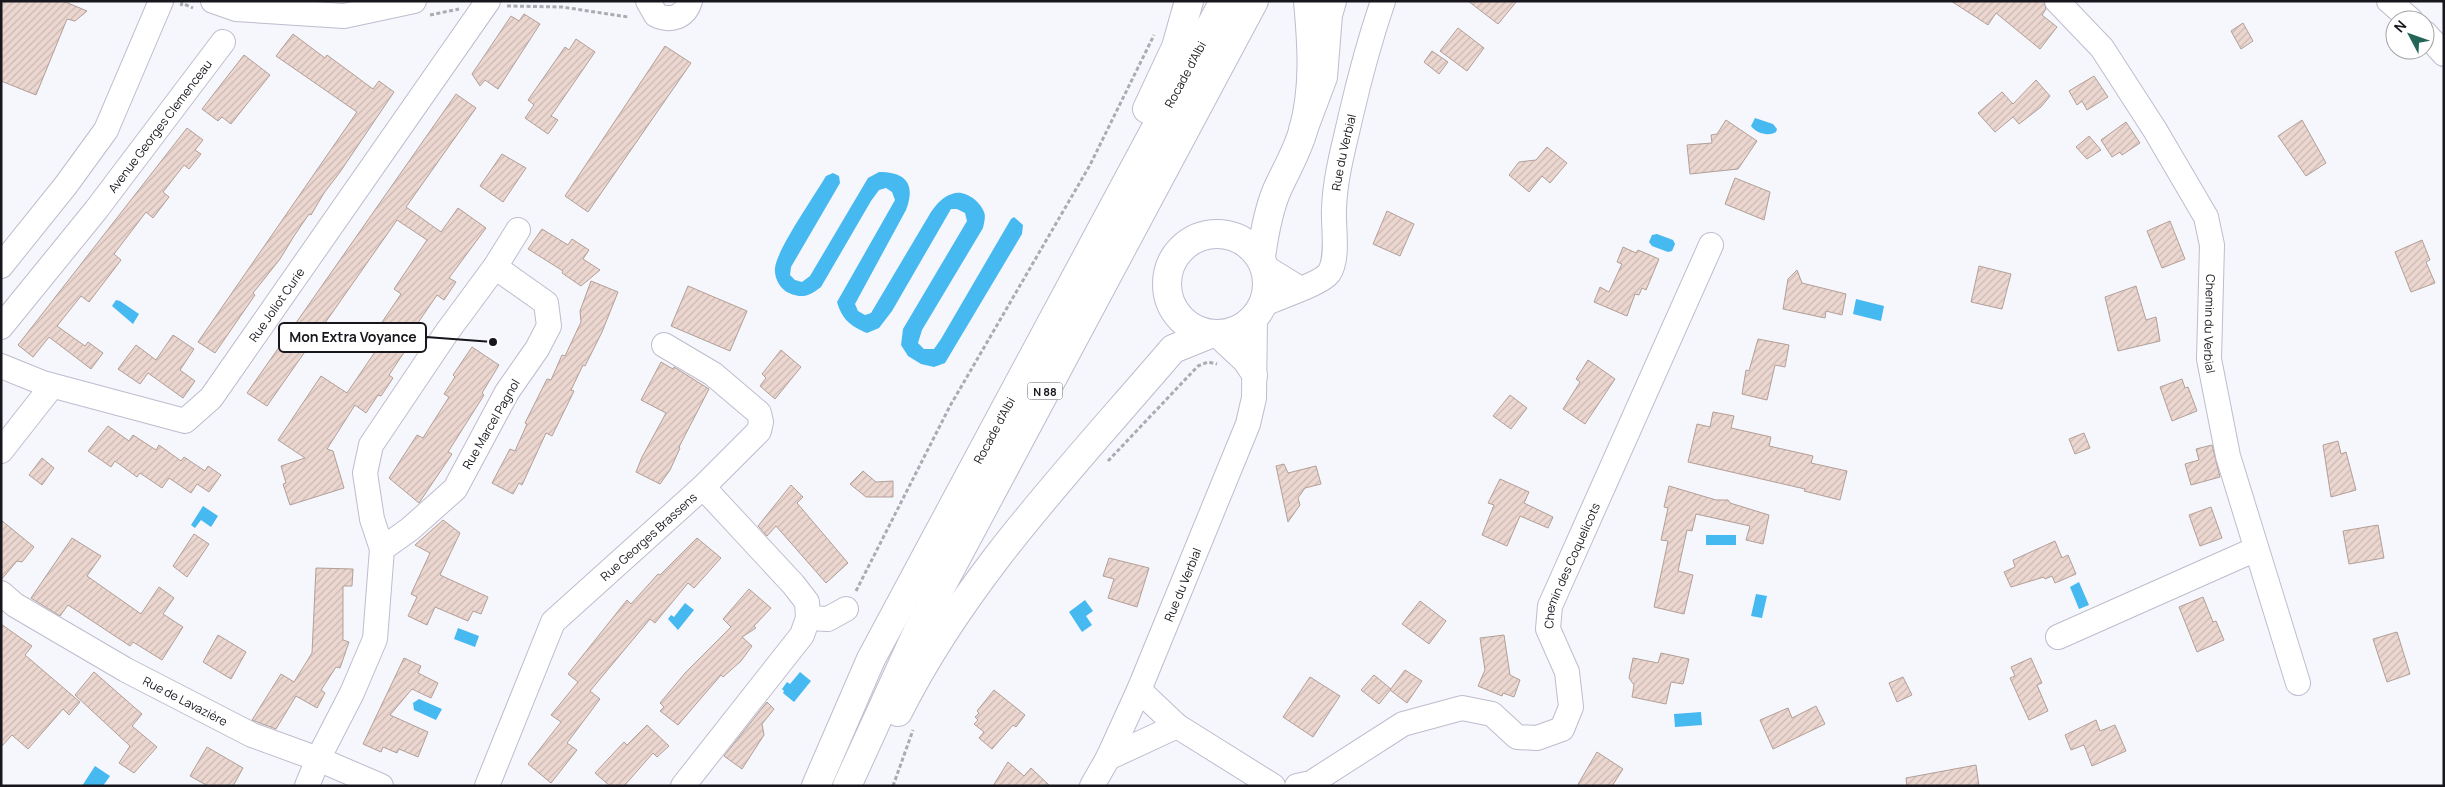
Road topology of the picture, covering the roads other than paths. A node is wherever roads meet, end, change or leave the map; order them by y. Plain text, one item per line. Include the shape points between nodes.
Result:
1 (161, 1) edge
2 (213, 1) edge
3 (414, 1) edge
4 (488, 1) edge
5 (648, 1) edge
6 (690, 1) edge
7 (1189, 1) edge
8 (1224, 1) edge
9 (1254, 1) edge
10 (1308, 1) edge
11 (1332, 1) edge
12 (1383, 1) edge
13 (2057, 1) edge
14 (2388, 1) edge
15 (2399, 10) edge
16 (223, 42) dead end
17 (2435, 44) edge
18 (2444, 54) edge
19 (1303, 130) junction
20 (66, 186) junction
21 (1277, 191) junction
22 (96, 210) junction
23 (518, 230) dead end
24 (1214, 233) junction
25 (1711, 245) dead end
26 (1263, 262) junction
27 (1, 266) edge
28 (495, 267) junction
29 (1299, 288) junction
30 (1259, 311) junction
31 (1, 327) edge
32 (1214, 335) junction
33 (664, 345) dead end
34 (1, 366) edge
35 (1255, 376) junction
36 (52, 386) junction
37 (1, 451) edge
38 (703, 487) junction
39 (382, 549) junction
40 (2256, 549) junction
41 (1, 593) edge
42 (846, 609) road end
43 (808, 618) junction
44 (2058, 638) dead end
45 (871, 659) junction
46 (2298, 683) dead end
47 (1139, 690) junction
48 (1177, 726) junction
49 (1108, 758) junction
50 (318, 759) junction
51 (307, 786) edge
52 (381, 786) edge
53 (487, 786) edge
54 (683, 786) edge
55 (816, 786) edge
56 (848, 786) edge
57 (1092, 786) edge
58 (1273, 786) edge
59 (1297, 786) edge

1 - 20 street via 106,130
2 - 3 street via 236,9 344,16
4 - 36 street, Rue Joliot Curie via 211,398 185,421
5 - 6 street via 656,15 670,19 684,13
7 - 45 main road via 1176,47 1142,120 1003,379
8 - 45 main road, Rocade d'Albi / N 88
9 - 56 main road, N 88 via 920,626
10 - 19 main road via 1313,59
11 - 19 main road via 1323,77
12 - 29 street, Rue du Verbial via 1368,46 1343,149 1335,195 1335,256 1328,273 1313,284
13 - 40 street, Chemin du Verbial via 2102,48 2206,216 2212,245 2209,359 2228,456
14 - 15 street
16 - 22 street, Avenue Georges Clemenceau
17 - 18 street
19 - 21 main road
20 - 22 street
20 - 27 street
21 - 24 main road via 1250,216
21 - 26 main road via 1266,226
22 - 31 street, Avenue Georges Clemenceau
23 - 28 street
24 - 26 main road via 1241,239 1252,246
24 - 32 main road via 1198,237 1174,258 1167,290 1181,320 1194,329
25 - 59 street, Chemin des Coquelicots via 1550,606 1548,629 1567,672 1571,707 1562,729 1537,738 1517,737 1492,714 1462,708 1403,724 1311,783
26 - 29 street
26 - 30 main road via 1268,279
28 - 39 street via 371,445 365,473 372,520
28 - 39 street, Rue Marcel Pagnol via 546,303 549,326 507,392 455,489
29 - 30 street, Rue du Verbial
30 - 32 main road via 1244,327
30 - 35 street, Rue du Verbial
32 - 35 street via 1237,354
32 - 56 main road via 1173,349 995,560 944,629 874,758
33 - 38 street via 713,374 759,414 759,431
34 - 36 street
35 - 47 street, Rue du Verbial via 1248,424
36 - 37 street
38 - 43 street, Rue Georges Brassens via 793,584 806,602
38 - 53 street, Rue Georges Brassens via 553,622
39 - 50 street via 375,639
40 - 44 street
40 - 46 street, Chemin du Verbial
41 - 50 street, Rue de Lavazière via 15,605 126,670 252,735
42 - 43 street via 828,619
43 - 54 street via 802,634
45 - 55 main road, Rocade d'Albi / N 88
47 - 48 street
47 - 49 street, Rue du Verbial
48 - 49 street
48 - 58 street
49 - 57 street, Rue du Verbial
50 - 51 street
50 - 52 street, Rue de Lavazière

